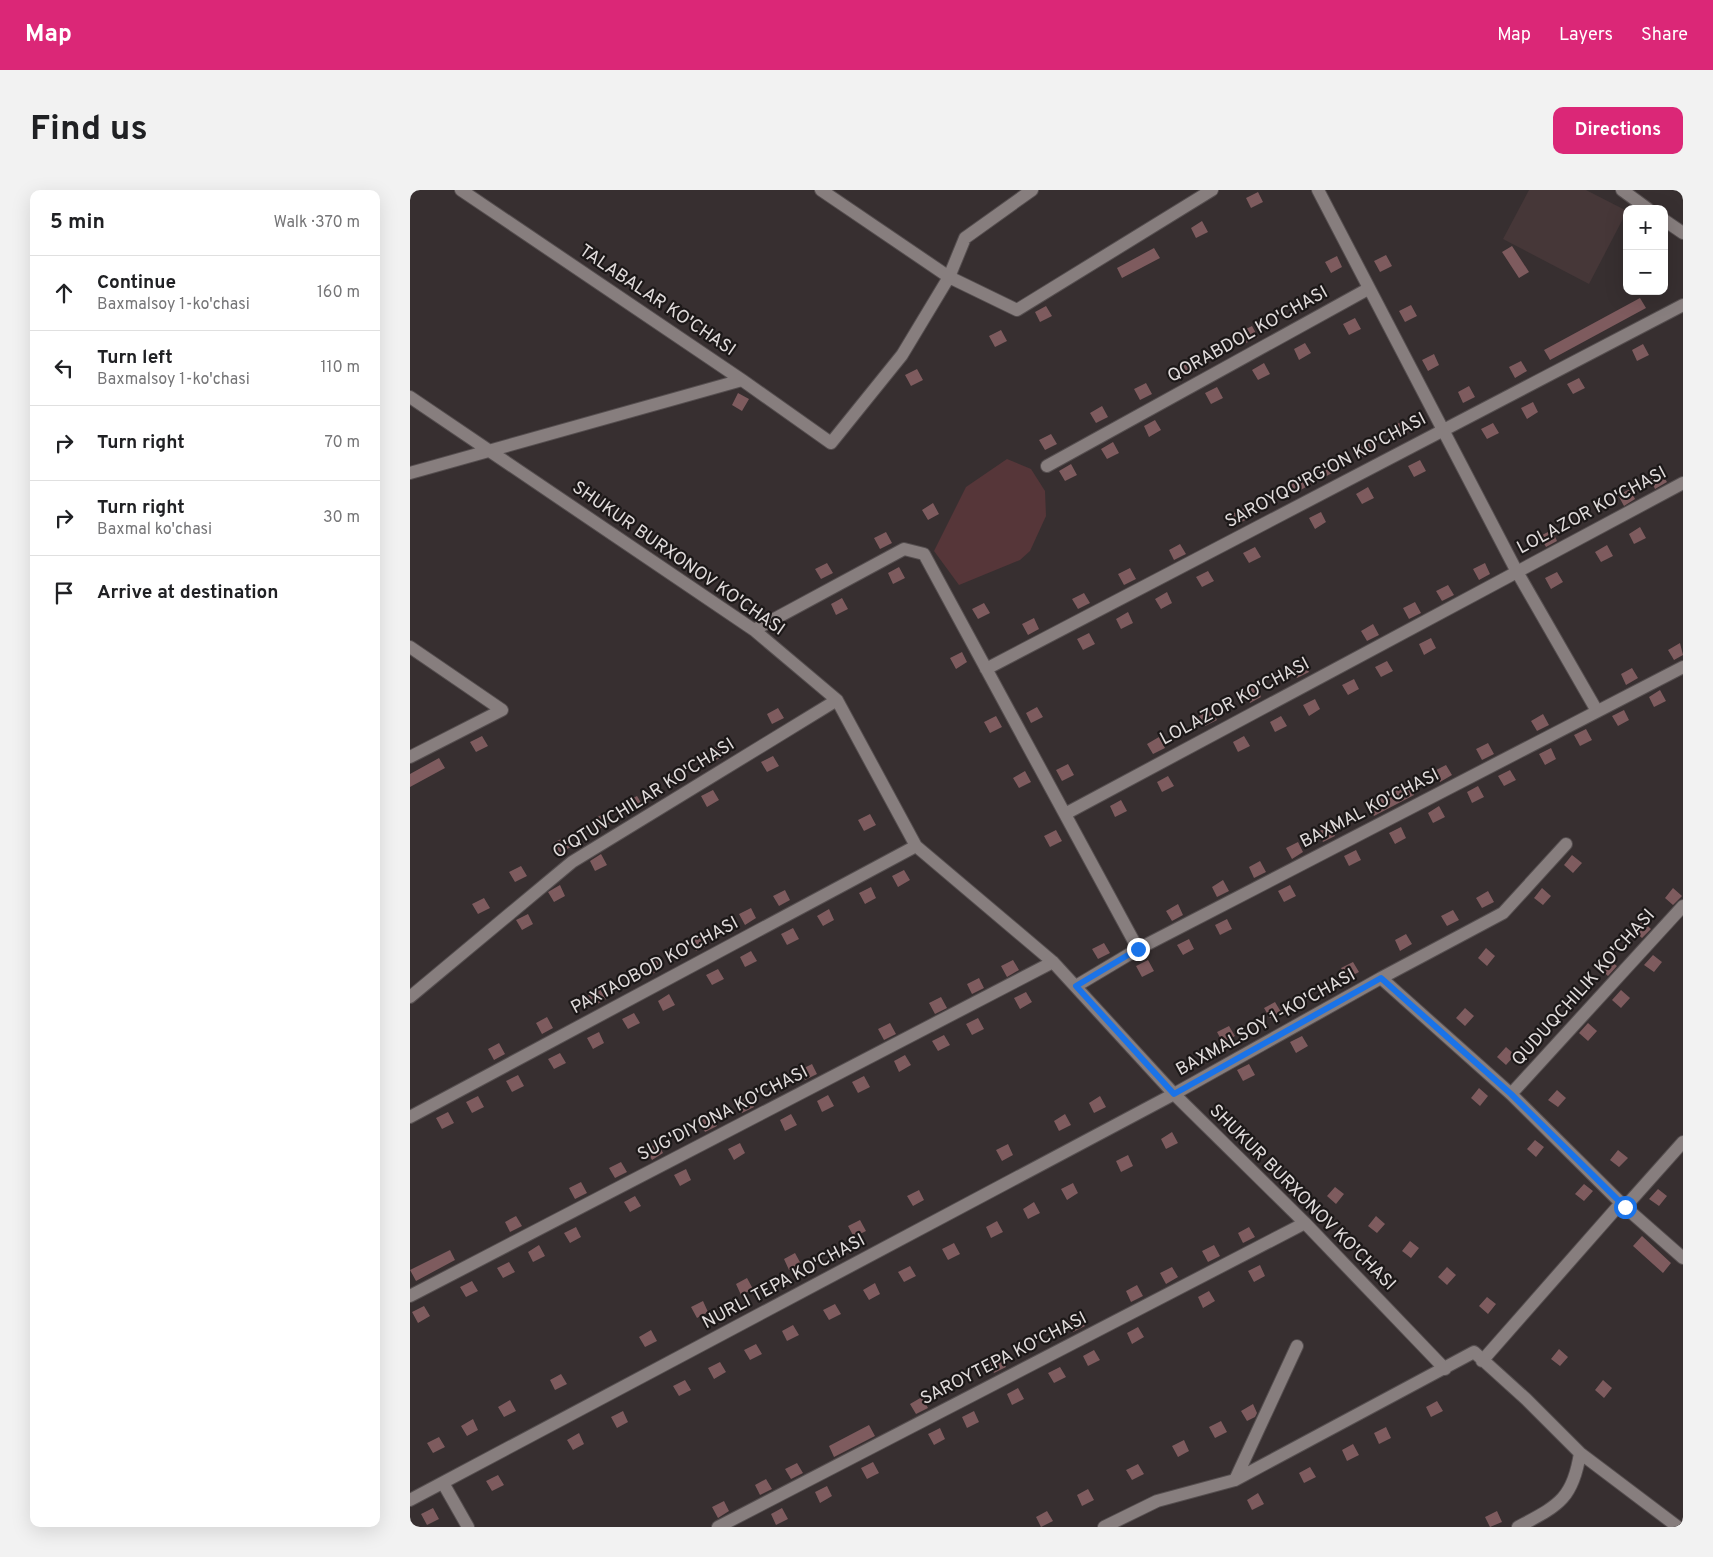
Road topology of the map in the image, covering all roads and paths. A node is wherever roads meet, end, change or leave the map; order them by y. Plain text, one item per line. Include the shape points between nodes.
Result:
1 (461, 190) edge
2 (821, 190) edge
3 (1032, 190) edge
4 (1212, 190) edge
5 (1318, 190) edge
6 (1622, 190) edge
7 (1643, 205) edge
8 (1668, 223) edge
9 (1683, 233) edge
10 (949, 277) junction
11 (1368, 289) junction
12 (1683, 305) edge
13 (742, 380) junction
14 (410, 397) edge
15 (1444, 429) junction
16 (492, 452) junction
17 (1047, 466) dead end
18 (410, 473) edge
19 (1683, 483) edge
20 (1516, 570) junction
21 (754, 630) junction
22 (410, 647) edge
23 (1683, 667) edge
24 (986, 669) junction
25 (837, 700) junction
26 (1597, 711) junction
27 (410, 757) edge
28 (1065, 814) junction
29 (1566, 844) dead end
30 (916, 846) junction
31 (1683, 906) edge
32 (1138, 949) junction
33 (1053, 962) junction
34 (1381, 978) junction
35 (1076, 986) junction
36 (410, 997) edge
37 (1174, 1094) junction
38 (1511, 1094) junction
39 (410, 1117) edge
40 (1683, 1142) edge
41 (1623, 1205) junction
42 (1305, 1223) junction
43 (1683, 1258) edge
44 (410, 1296) edge
45 (1297, 1346) dead end
46 (1482, 1361) junction
47 (1445, 1370) junction
48 (1580, 1453) junction
49 (1236, 1480) junction
50 (443, 1483) junction
51 (410, 1500) edge
52 (468, 1527) edge
53 (718, 1527) edge
54 (1104, 1527) edge
55 (1518, 1527) edge
56 (1678, 1527) edge

1 - 13 street, TALABALAR KO'CHASI
2 - 10 street
3 - 10 street via 965,238
4 - 10 street via 1017,310
5 - 11 street
6 - 7 street
8 - 9 street
10 - 13 street, TALABALAR KO'CHASI via 902,355 831,443
11 - 15 street
11 - 17 street, QORABDOL KO'CHASI
12 - 15 street, SAROYQO'RG'ON KO'CHASI
13 - 16 street
14 - 16 street, SHUKUR BURXONOV KO'CHASI
15 - 20 street
15 - 24 street, SAROYQO'RG'ON KO'CHASI
16 - 18 street
16 - 21 street, SHUKUR BURXONOV KO'CHASI
19 - 20 street, LOLAZOR KO'CHASI
20 - 26 street
20 - 28 street, LOLAZOR KO'CHASI
21 - 24 street via 904,549 924,554
21 - 25 street, SHUKUR BURXONOV KO'CHASI
22 - 27 street via 502,710
23 - 26 street, BAXMAL KO'CHASI
24 - 28 street
25 - 30 street, SHUKUR BURXONOV KO'CHASI
25 - 36 street, O'QTUVCHILAR KO'CHASI via 572,862
26 - 32 street, BAXMAL KO'CHASI
28 - 32 street
29 - 34 street via 1503,913
30 - 33 street, SHUKUR BURXONOV KO'CHASI
30 - 39 street, PAXTAOBOD KO'CHASI
31 - 38 street, QUDUQCHILIK KO'CHASI
32 - 35 street, BAXMAL KO'CHASI
33 - 35 street, SHUKUR BURXONOV KO'CHASI
33 - 44 street, SUG'DIYONA KO'CHASI
34 - 37 street, BAXMALSOY 1-KO'CHASI
34 - 38 street, BAXMALSOY 1-KO'CHASI
35 - 37 street, SHUKUR BURXONOV KO'CHASI
37 - 42 street, SHUKUR BURXONOV KO'CHASI
37 - 50 street, NURLI TEPA KO'CHASI
38 - 41 street, BAXMALSOY 1-KO'CHASI
40 - 41 street
41 - 43 street, BAXMALSOY 1-KO'CHASI
41 - 46 street
42 - 47 street, SHUKUR BURXONOV KO'CHASI
42 - 53 street, SAROYTEPA KO'CHASI
45 - 49 street
46 - 47 street via 1474,1352
46 - 48 street
47 - 49 street
48 - 55 street via 1576,1476 1558,1505
48 - 56 street
49 - 54 street via 1157,1501
50 - 51 street, NURLI TEPA KO'CHASI
50 - 52 street

